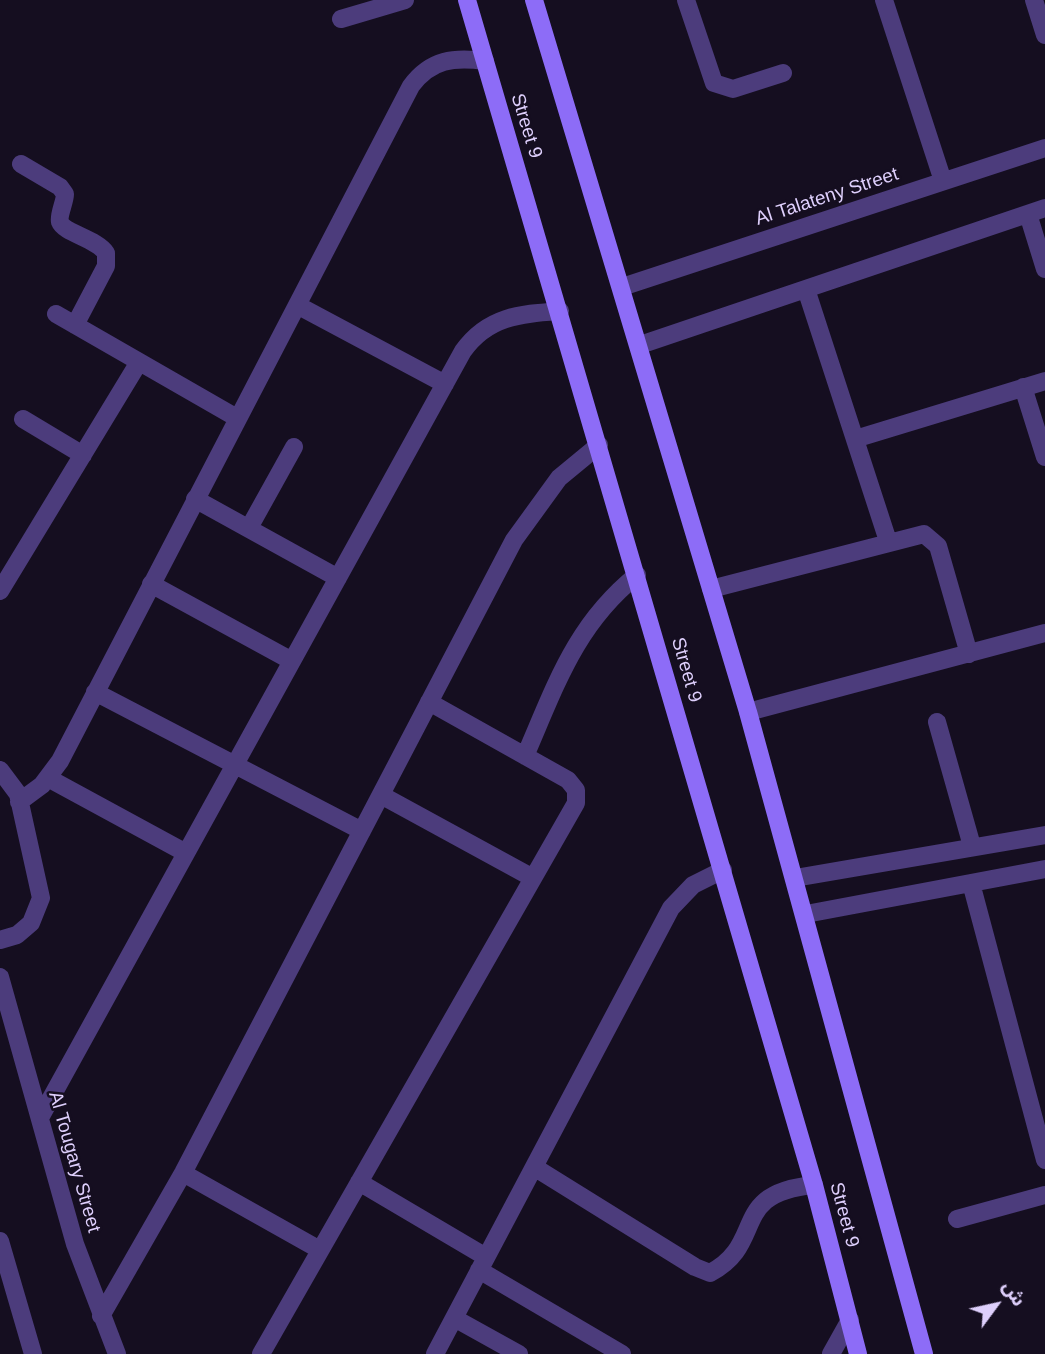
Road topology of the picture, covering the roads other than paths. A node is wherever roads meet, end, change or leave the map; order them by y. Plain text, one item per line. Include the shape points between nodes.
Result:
1 (405, 0) edge
2 (467, 0) edge
3 (534, 0) edge
4 (884, 0) edge
5 (1034, 0) edge
6 (691, 1) edge
7 (341, 19) dead end
8 (1045, 35) edge
9 (485, 61) junction
10 (783, 73) dead end
11 (1045, 148) edge
12 (21, 164) dead end
13 (943, 181) junction
14 (1037, 211) edge
15 (1045, 269) edge
16 (622, 287) junction
17 (806, 289) junction
18 (297, 305) junction
19 (560, 311) junction
20 (56, 314) dead end
21 (75, 325) junction
22 (640, 345) junction
23 (139, 362) junction
24 (1045, 381) edge
25 (444, 384) junction
26 (1023, 387) junction
27 (237, 418) junction
28 (23, 419) dead end
29 (855, 439) junction
30 (599, 445) junction
31 (294, 447) dead end
32 (83, 454) junction
33 (1045, 457) edge
34 (195, 499) junction
35 (249, 528) junction
36 (888, 541) junction
37 (637, 575) junction
38 (338, 578) junction
39 (150, 584) junction
40 (711, 589) junction
41 (0, 591) edge
42 (1045, 633) edge
43 (969, 654) junction
44 (292, 661) junction
45 (95, 692) junction
46 (429, 702) junction
47 (748, 712) junction
48 (937, 722) dead end
49 (526, 756) junction
50 (235, 764) junction
51 (0, 770) edge
52 (48, 778) junction
53 (381, 795) junction
54 (19, 802) junction
55 (362, 831) junction
56 (1045, 835) edge
57 (972, 846) junction
58 (186, 853) junction
59 (1045, 869) edge
60 (723, 870) junction
61 (533, 878) junction
62 (795, 878) junction
63 (971, 883) junction
64 (806, 914) junction
65 (0, 940) edge
66 (0, 977) edge
67 (40, 1118) junction
68 (1045, 1160) edge
69 (534, 1167) junction
70 (183, 1173) junction
71 (359, 1182) junction
72 (814, 1185) junction
73 (1045, 1195) edge
74 (957, 1219) dead end
75 (0, 1241) edge
76 (320, 1250) junction
77 (483, 1264) junction
78 (7, 1288) edge
79 (101, 1316) junction
80 (454, 1318) junction
81 (850, 1320) junction
82 (33, 1354) edge
83 (117, 1354) edge
84 (261, 1354) edge
85 (435, 1354) edge
86 (519, 1354) edge
87 (622, 1354) edge
88 (831, 1354) edge
89 (858, 1354) edge
90 (924, 1354) edge

1 - 7 street
2 - 9 main road, Street 9
3 - 16 main road
4 - 13 street
5 - 8 street
6 - 10 street via 714,83 733,89
9 - 18 street via 448,59 421,73
9 - 19 main road, Street 9
11 - 13 street, Al Talateny Street
12 - 21 street via 60,187 65,199 63,225 106,253 106,266
13 - 16 street, Al Talateny Street
14 - 15 street
14 - 17 street
16 - 22 main road
17 - 22 street
17 - 29 street
18 - 25 street
18 - 27 street
19 - 25 street via 506,317 482,330
19 - 30 main road, Street 9
20 - 21 street
21 - 23 street
22 - 40 main road
23 - 27 street
23 - 32 street
24 - 26 street
25 - 38 street
26 - 29 street
26 - 33 street
27 - 34 street
28 - 32 street
29 - 36 street
30 - 37 main road, Street 9
30 - 46 street via 559,478 527,518
31 - 35 street
32 - 41 street
34 - 35 street
34 - 39 street
35 - 38 street
36 - 40 street
36 - 43 street via 918,533 935,541
37 - 49 street via 608,600 579,637
37 - 60 main road, Street 9
38 - 44 street
39 - 44 street
39 - 45 street
40 - 47 main road
42 - 43 street
43 - 47 street
44 - 50 street
45 - 50 street
45 - 52 street
46 - 49 street
46 - 53 street
47 - 62 main road
48 - 57 street
49 - 61 street via 568,780 577,797
50 - 55 street
50 - 58 street
51 - 54 street via 14,785
52 - 54 street
52 - 58 street
53 - 55 street
53 - 61 street
54 - 65 street via 41,898 31,923
55 - 70 street
56 - 57 street
57 - 62 street
58 - 67 street
59 - 63 street
60 - 69 street via 693,885 671,908
60 - 72 main road, Street 9
61 - 71 street
62 - 64 main road
63 - 64 street
63 - 68 street
64 - 90 main road
66 - 67 street, Al Tougary Street
67 - 79 street, Al Tougary Street via 75,1244
69 - 72 street via 710,1273 737,1251 752,1216 768,1198 788,1188
69 - 77 street
70 - 76 street
70 - 79 street
71 - 76 street
71 - 77 street
72 - 81 main road, Street 9
73 - 74 street
75 - 78 street
76 - 84 street
77 - 80 street
77 - 87 street
78 - 82 street
79 - 83 street, Al Tougary Street
80 - 85 street
80 - 86 street
81 - 88 street
81 - 89 main road, Street 9

